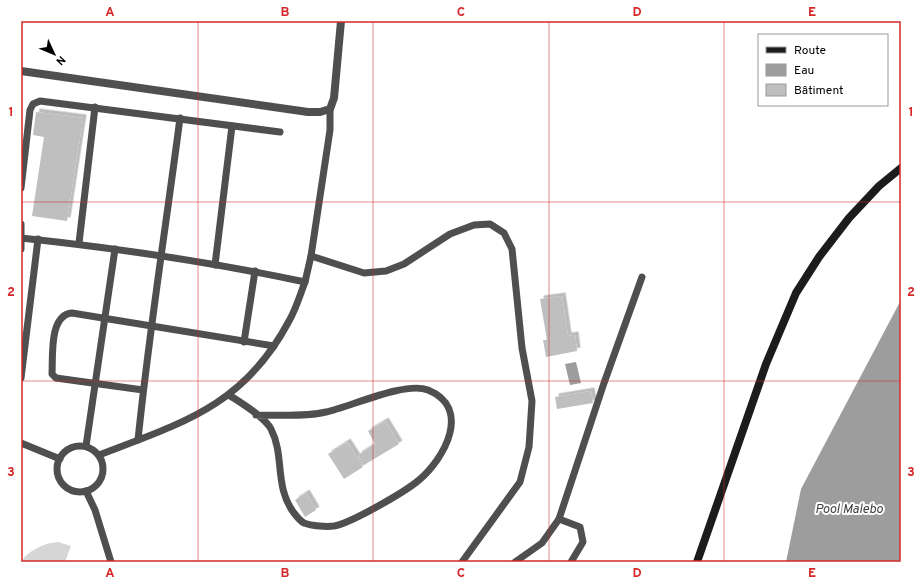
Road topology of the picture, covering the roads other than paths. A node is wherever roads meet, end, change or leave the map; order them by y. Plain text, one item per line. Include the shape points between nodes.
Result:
1 (341, 21) edge
2 (21, 71) edge
3 (95, 107) junction
4 (330, 109) junction
5 (180, 118) junction
6 (232, 126) junction
7 (280, 132) dead end
8 (901, 168) edge
9 (21, 188) edge
10 (21, 224) edge
11 (22, 238) edge
12 (38, 239) junction
13 (79, 243) junction
14 (21, 249) edge
15 (115, 249) junction
16 (162, 256) junction
17 (311, 256) junction
18 (215, 265) junction
19 (255, 271) junction
20 (642, 277) dead end
21 (305, 282) junction
22 (104, 319) junction
23 (151, 326) junction
24 (244, 342) junction
25 (274, 346) junction
26 (21, 378) edge
27 (95, 384) junction
28 (143, 390) junction
29 (229, 395) junction
30 (256, 415) junction
31 (138, 440) junction
32 (21, 444) edge
33 (86, 446) junction
34 (99, 455) junction
35 (60, 459) junction
36 (86, 491) junction
37 (559, 519) junction
38 (111, 562) edge
39 (462, 562) edge
40 (514, 562) edge
41 (571, 562) edge
42 (697, 562) edge

1 - 4 street via 334,98
2 - 4 street via 308,112
3 - 5 lane
3 - 9 lane via 40,101 34,104 28,118
3 - 13 lane
4 - 17 lane via 330,130
5 - 6 lane
5 - 16 lane
6 - 7 lane
6 - 18 lane
8 - 42 main road via 849,218 819,256 796,294 766,364
10 - 11 lane
11 - 12 lane
11 - 14 lane
12 - 13 lane
12 - 26 lane
13 - 15 lane
15 - 16 lane
15 - 22 lane
16 - 18 lane
16 - 23 lane
17 - 21 lane
17 - 39 lane via 364,273 386,271 404,264 450,234 474,225 490,224 504,233 512,249 522,348 532,401 529,447 520,482
18 - 19 lane
19 - 21 lane
19 - 24 lane
20 - 37 lane
21 - 25 lane via 290,320
22 - 23 lane
22 - 27 lane
22 - 27 lane via 65,314 55,328 52,374 56,378
23 - 24 lane
23 - 28 lane
24 - 25 lane
25 - 29 lane via 251,375
27 - 28 lane
27 - 33 lane
28 - 31 lane
29 - 30 lane
29 - 31 lane via 193,418
30 - 30 lane via 271,428 276,443 282,490 288,505 303,522 334,526 358,517 418,480 433,465 449,439 452,416 442,398 426,389 406,388 325,412
31 - 34 lane
32 - 35 lane
33 - 34 lane
33 - 35 lane via 70,448
34 - 36 lane via 102,476 93,488
35 - 36 lane via 58,473 65,486
36 - 38 lane via 95,510
37 - 40 lane via 542,543
37 - 41 lane via 580,526 583,542

